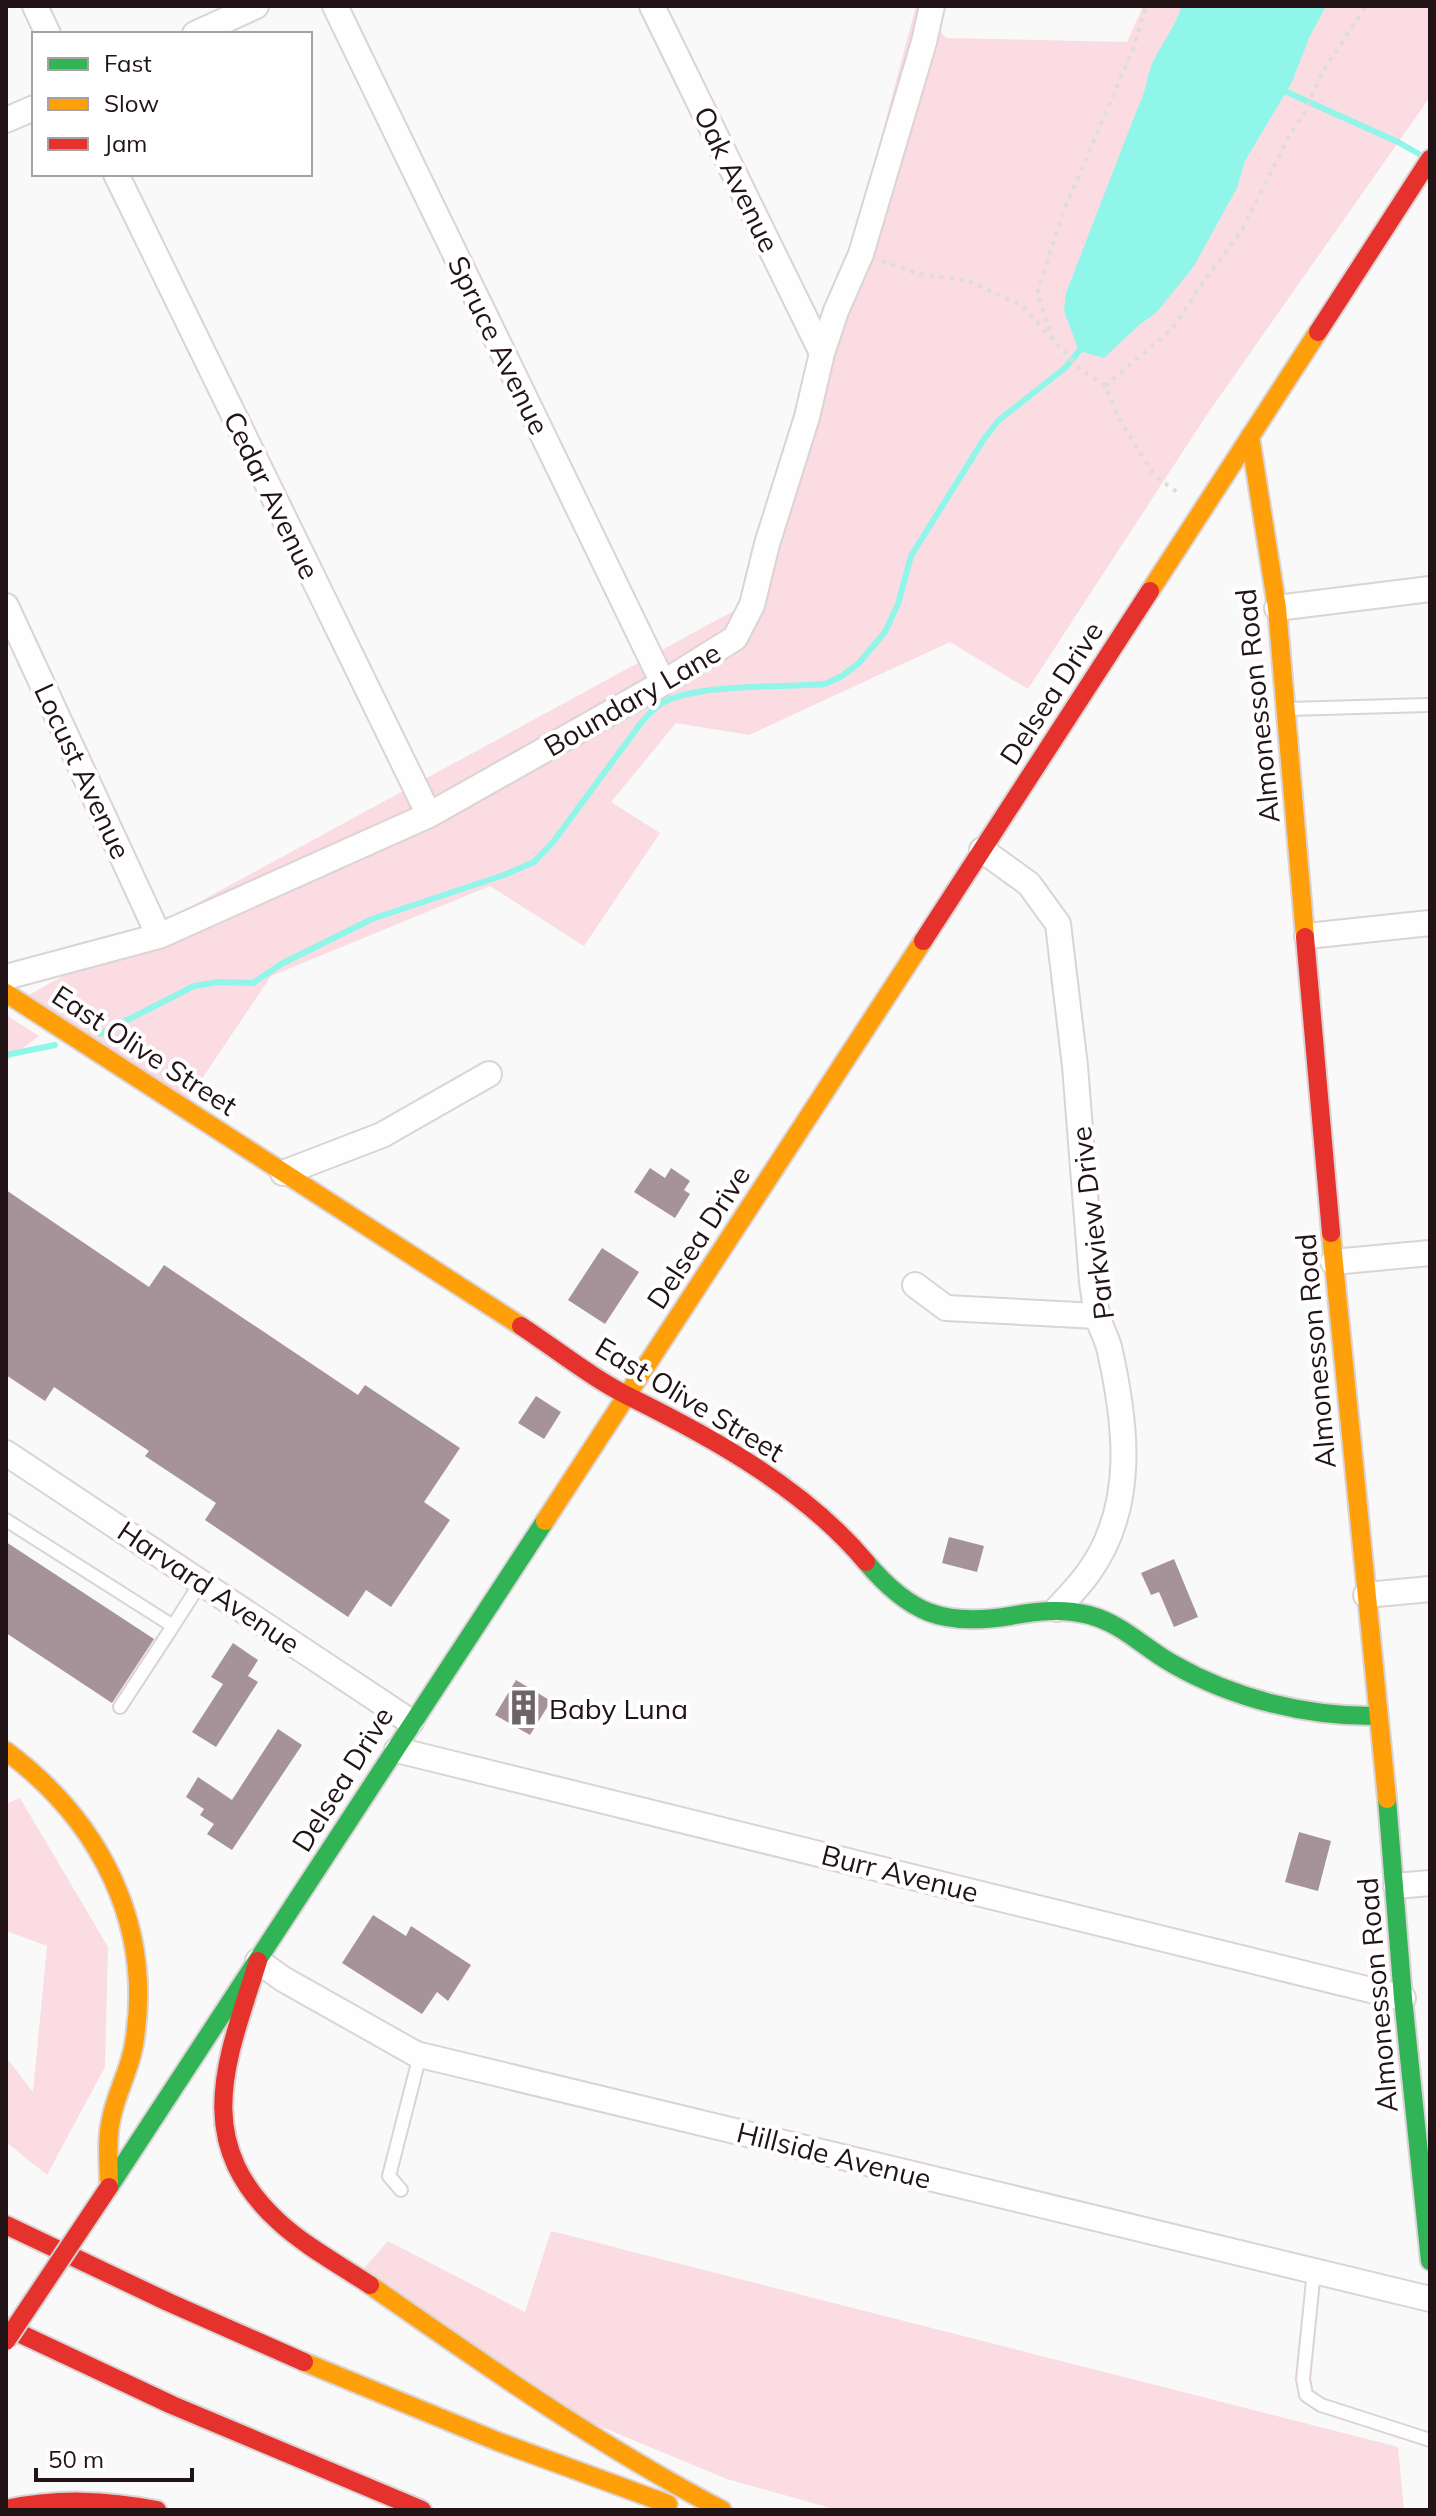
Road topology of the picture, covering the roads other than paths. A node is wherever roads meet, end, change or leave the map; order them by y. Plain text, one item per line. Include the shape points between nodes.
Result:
1 (35, 6) edge
2 (256, 6) edge
3 (335, 6) edge
4 (652, 6) edge
5 (932, 6) edge
6 (47, 32) edge
7 (199, 32) edge
8 (32, 109) edge
9 (6, 120) edge
10 (1427, 164) edge
11 (117, 176) edge
12 (822, 353) junction
13 (1250, 436) junction
14 (1430, 589) edge
15 (6, 606) edge
16 (1277, 608) junction
17 (663, 683) junction
18 (1427, 705) dead end
19 (1286, 709) junction
20 (429, 815) junction
21 (982, 850) junction
22 (1430, 923) edge
23 (159, 936) junction
24 (1307, 936) junction
25 (6, 977) edge
26 (6, 993) edge
27 (489, 1074) dead end
28 (283, 1173) junction
29 (1430, 1253) edge
30 (1333, 1262) junction
31 (915, 1285) dead end
32 (1097, 1316) junction
33 (628, 1396) junction
34 (6, 1453) edge
35 (6, 1520) edge
36 (201, 1582) junction
37 (1430, 1589) edge
38 (1366, 1595) junction
39 (1057, 1609) junction
40 (173, 1626) junction
41 (120, 1707) dead end
42 (1378, 1716) junction
43 (411, 1722) junction
44 (397, 1750) junction
45 (6, 1751) edge
46 (1430, 1883) edge
47 (1396, 1886) junction
48 (258, 1961) junction
49 (1403, 1998) junction
50 (420, 2055) junction
51 (109, 2187) junction
52 (401, 2190) dead end
53 (1428, 2212) edge
54 (6, 2214) edge
55 (6, 2225) edge
56 (51, 2247) junction
57 (1430, 2261) edge
58 (1314, 2271) junction
59 (1430, 2299) edge
60 (6, 2327) edge
61 (6, 2343) edge
62 (76, 2361) junction
63 (1430, 2440) edge
64 (6, 2509) edge
65 (157, 2510) edge
66 (422, 2510) edge
67 (686, 2510) edge
68 (722, 2510) edge

1 - 6 street
2 - 7 street
3 - 17 street, Spruce Avenue
4 - 12 street, Oak Avenue
5 - 12 street, Boundary Lane via 861,254
8 - 9 street
10 - 13 main road, Delsea Drive
11 - 20 street, Cedar Avenue
12 - 17 street, Boundary Lane via 752,605 735,638
13 - 16 main road, Almonesson Road
13 - 21 main road, Delsea Drive
14 - 16 street
15 - 23 street, Locust Avenue
16 - 19 main road, Almonesson Road
17 - 20 street, Boundary Lane
18 - 19 lane
19 - 24 main road, Almonesson Road
20 - 23 street, Boundary Lane
21 - 32 street, Parkview Drive via 1029,884 1058,924
21 - 33 main road, Delsea Drive
22 - 24 street
23 - 25 street, Boundary Lane
24 - 30 main road, Almonesson Road
26 - 28 main road, East Olive Street
27 - 28 street via 382,1135
28 - 33 main road, East Olive Street
29 - 30 street
30 - 38 main road, Almonesson Road
31 - 32 street via 946,1308
32 - 39 street, Parkview Drive via 1122,1411 1122,1483 1102,1552
33 - 39 main road, East Olive Street via 794,1496 918,1610 990,1621
33 - 43 main road, Delsea Drive
34 - 36 street, Harvard Avenue
35 - 40 lane
36 - 40 lane
36 - 43 street, Harvard Avenue
37 - 38 street
38 - 42 main road, Almonesson Road
39 - 42 main road, East Olive Street via 1104,1619 1164,1659 1252,1698 1322,1715
40 - 41 lane
42 - 47 main road, Almonesson Road
43 - 44 main road, Delsea Drive
44 - 48 main road, Delsea Drive
44 - 49 street, Burr Avenue
45 - 51 main road via 64,1801 89,1833 118,1888 133,1944 139,2003 129,2070 111,2120
46 - 47 street
47 - 49 main road, Almonesson Road
48 - 50 street, Hillside Avenue
48 - 51 main road, Delsea Drive
48 - 68 main road via 223,2082 220,2111 231,2159 254,2198 281,2224 556,2414
49 - 53 main road, Almonesson Road
50 - 52 lane via 389,2176
50 - 58 street, Hillside Avenue
51 - 61 main road, Delsea Drive, bridge
53 - 57 main road, Almonesson Road
54 - 56 main road
55 - 56 main road
56 - 67 main road via 274,2351 571,2470
58 - 59 street, Hillside Avenue
58 - 63 lane via 1303,2379 1306,2395 1321,2405
60 - 62 main road
61 - 62 main road
62 - 66 main road
64 - 65 main road via 77,2498

